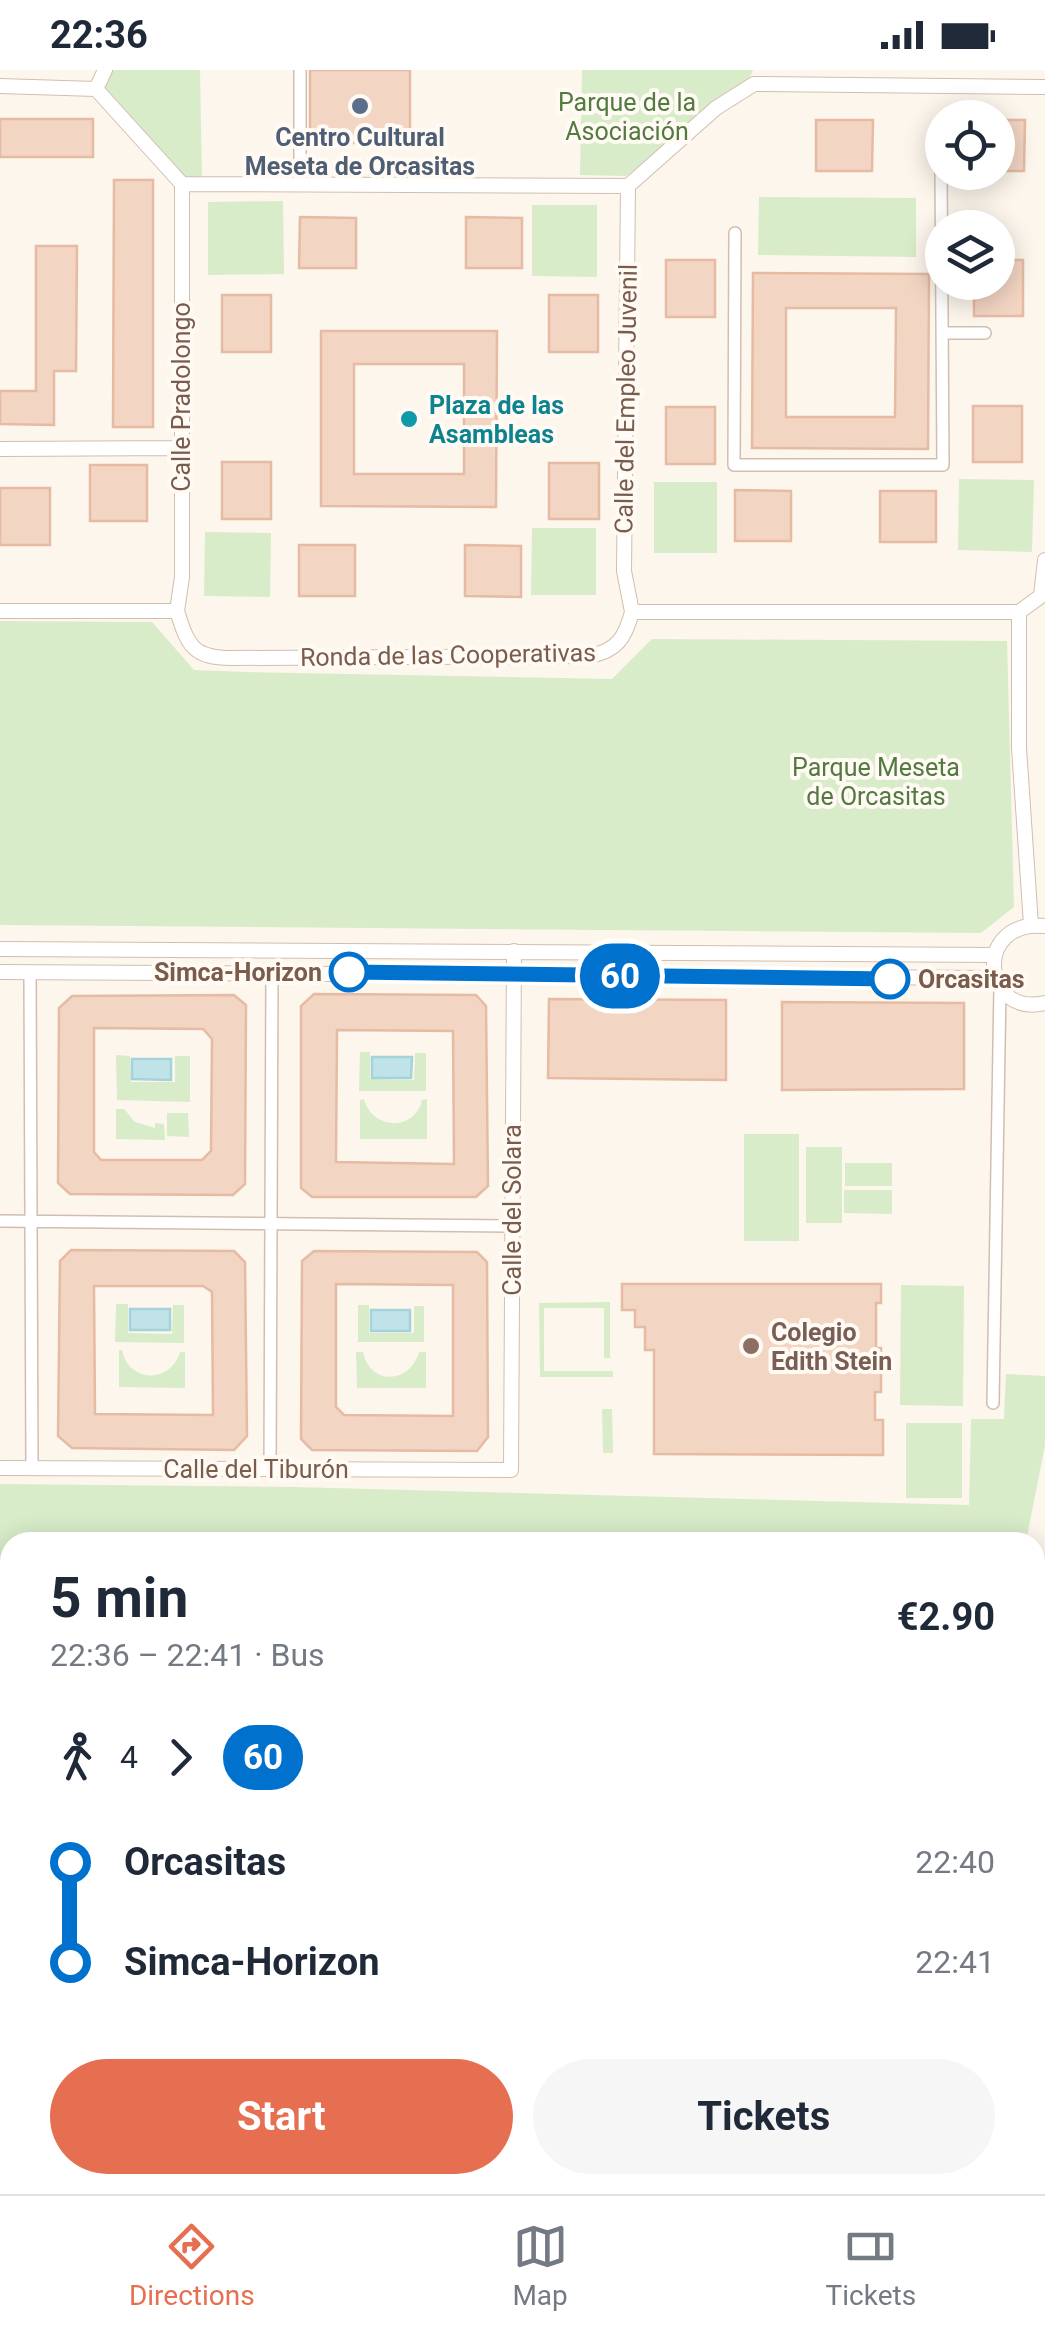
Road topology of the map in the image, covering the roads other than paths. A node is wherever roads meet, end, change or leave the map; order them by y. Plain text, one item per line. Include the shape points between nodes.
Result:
1 (105, 70) edge
2 (300, 70) edge
3 (756, 77) edge
4 (0, 86) edge
5 (1045, 87) edge
6 (96, 89) junction
7 (182, 184) junction
8 (300, 184) junction
9 (628, 186) junction
10 (941, 190) edge
11 (736, 234) dead end
12 (942, 333) junction
13 (985, 333) dead end
14 (180, 448) junction
15 (0, 449) edge
16 (1045, 560) edge
17 (176, 610) junction
18 (0, 611) edge
19 (632, 612) junction
20 (1019, 612) junction
21 (1038, 926) edge
22 (0, 949) edge
23 (514, 951) junction
24 (994, 955) junction
25 (0, 972) edge
26 (30, 972) junction
27 (272, 972) junction
28 (514, 974) junction
29 (998, 983) junction
30 (1045, 1003) edge
31 (0, 1222) edge
32 (31, 1222) junction
33 (270, 1222) junction
34 (512, 1226) junction
35 (992, 1402) dead end
36 (0, 1468) edge
37 (32, 1468) junction
38 (270, 1469) junction
39 (511, 1470) joint

1 - 6 street
2 - 8 street
3 - 5 street
3 - 9 street
4 - 6 street
6 - 7 street
7 - 8 street
7 - 14 street, Calle Pradolongo
8 - 9 street
9 - 19 street, Calle del Empleo Juvenil via 624,571
10 - 12 street
11 - 12 street via 734,466 943,465
12 - 13 street
14 - 15 street
14 - 17 street, Calle Pradolongo via 182,576
16 - 20 street via 1042,596
17 - 18 street
17 - 19 street, Ronda de las Cooperativas via 194,649 210,658 589,656 618,644
19 - 20 street
20 - 21 street via 1019,748
21 - 24 street via 1014,929
22 - 23 street
23 - 24 street
23 - 28 street, Calle del Solara
24 - 29 street
25 - 26 street
26 - 27 street
26 - 32 street
27 - 28 street
27 - 33 street
28 - 29 street
28 - 34 street, Calle del Solara
29 - 30 street via 1018,1002
29 - 35 street
31 - 32 street
32 - 33 street
32 - 37 street
33 - 34 street
33 - 38 street
34 - 39 street, Calle del Solara
36 - 37 street, Calle del Tiburón
37 - 38 street, Calle del Tiburón
38 - 39 street, Calle del Tiburón

